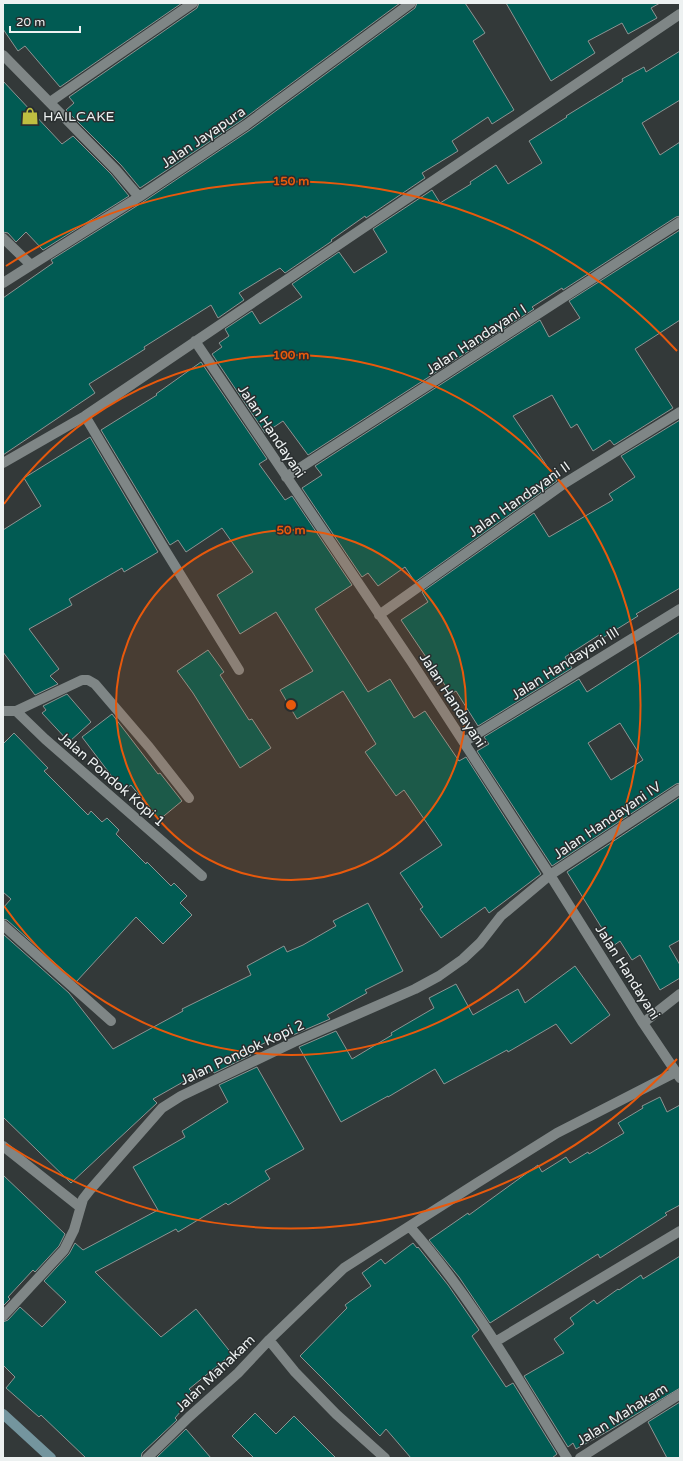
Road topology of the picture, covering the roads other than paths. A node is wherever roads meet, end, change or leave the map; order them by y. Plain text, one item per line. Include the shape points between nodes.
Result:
1 (193, 3) edge
2 (411, 3) edge
3 (680, 14) edge
4 (3, 55) edge
5 (3, 59) edge
6 (50, 102) junction
7 (131, 187) junction
8 (139, 197) junction
9 (680, 222) edge
10 (3, 238) edge
11 (31, 265) junction
12 (3, 283) edge
13 (195, 341) junction
14 (680, 412) edge
15 (85, 416) junction
16 (3, 463) edge
17 (286, 477) junction
18 (680, 609) edge
19 (379, 615) junction
20 (239, 670) dead end
21 (3, 711) edge
22 (16, 711) junction
23 (464, 742) junction
24 (680, 788) edge
25 (189, 798) dead end
26 (550, 875) junction
27 (202, 876) dead end
28 (3, 925) edge
29 (680, 994) edge
30 (111, 1021) dead end
31 (643, 1023) junction
32 (678, 1075) edge
33 (3, 1146) edge
34 (80, 1207) junction
35 (410, 1227) junction
36 (680, 1231) edge
37 (3, 1316) edge
38 (269, 1340) junction
39 (495, 1342) junction
40 (680, 1394) edge
41 (3, 1414) edge
42 (51, 1458) edge
43 (147, 1458) edge
44 (385, 1458) edge
45 (567, 1458) edge
46 (580, 1458) edge

1 - 6 street
2 - 8 street, Jalan Jayapura via 246,125
3 - 13 street
4 - 6 street
5 - 7 street
6 - 7 street
7 - 8 street
8 - 11 street, Jalan Jayapura
9 - 17 street, Jalan Handayani I
10 - 11 street
11 - 12 street, Jalan Jayapura
13 - 15 street
13 - 17 street, Jalan Handayani
14 - 19 street, Jalan Handayani II via 565,483
15 - 16 street
15 - 20 street
17 - 19 street, Jalan Handayani
18 - 23 street, Jalan Handayani III
19 - 23 street, Jalan Handayani
21 - 22 street
22 - 25 street via 82,680 88,680 95,684 149,747
22 - 27 street, Jalan Pondok Kopi 1
23 - 26 street, Jalan Handayani
24 - 26 street, Jalan Handayani IV
26 - 31 street, Jalan Handayani
26 - 34 street, Jalan Pondok Kopi 2 via 501,916 480,943 463,959 439,976 294,1042 181,1096 162,1108 90,1190
28 - 30 street
29 - 31 street
31 - 32 street, Jalan Handayani
32 - 35 street via 556,1133
33 - 34 street
34 - 37 street, Jalan Pondok Kopi 2 via 74,1230 64,1250
35 - 38 street via 344,1268
35 - 39 street via 431,1250
36 - 39 street
38 - 43 street, Jalan Mahakam via 238,1373
38 - 44 street, Jalan Mahakam via 331,1409
39 - 45 street
40 - 46 street, Jalan Mahakam
41 - 42 main road

